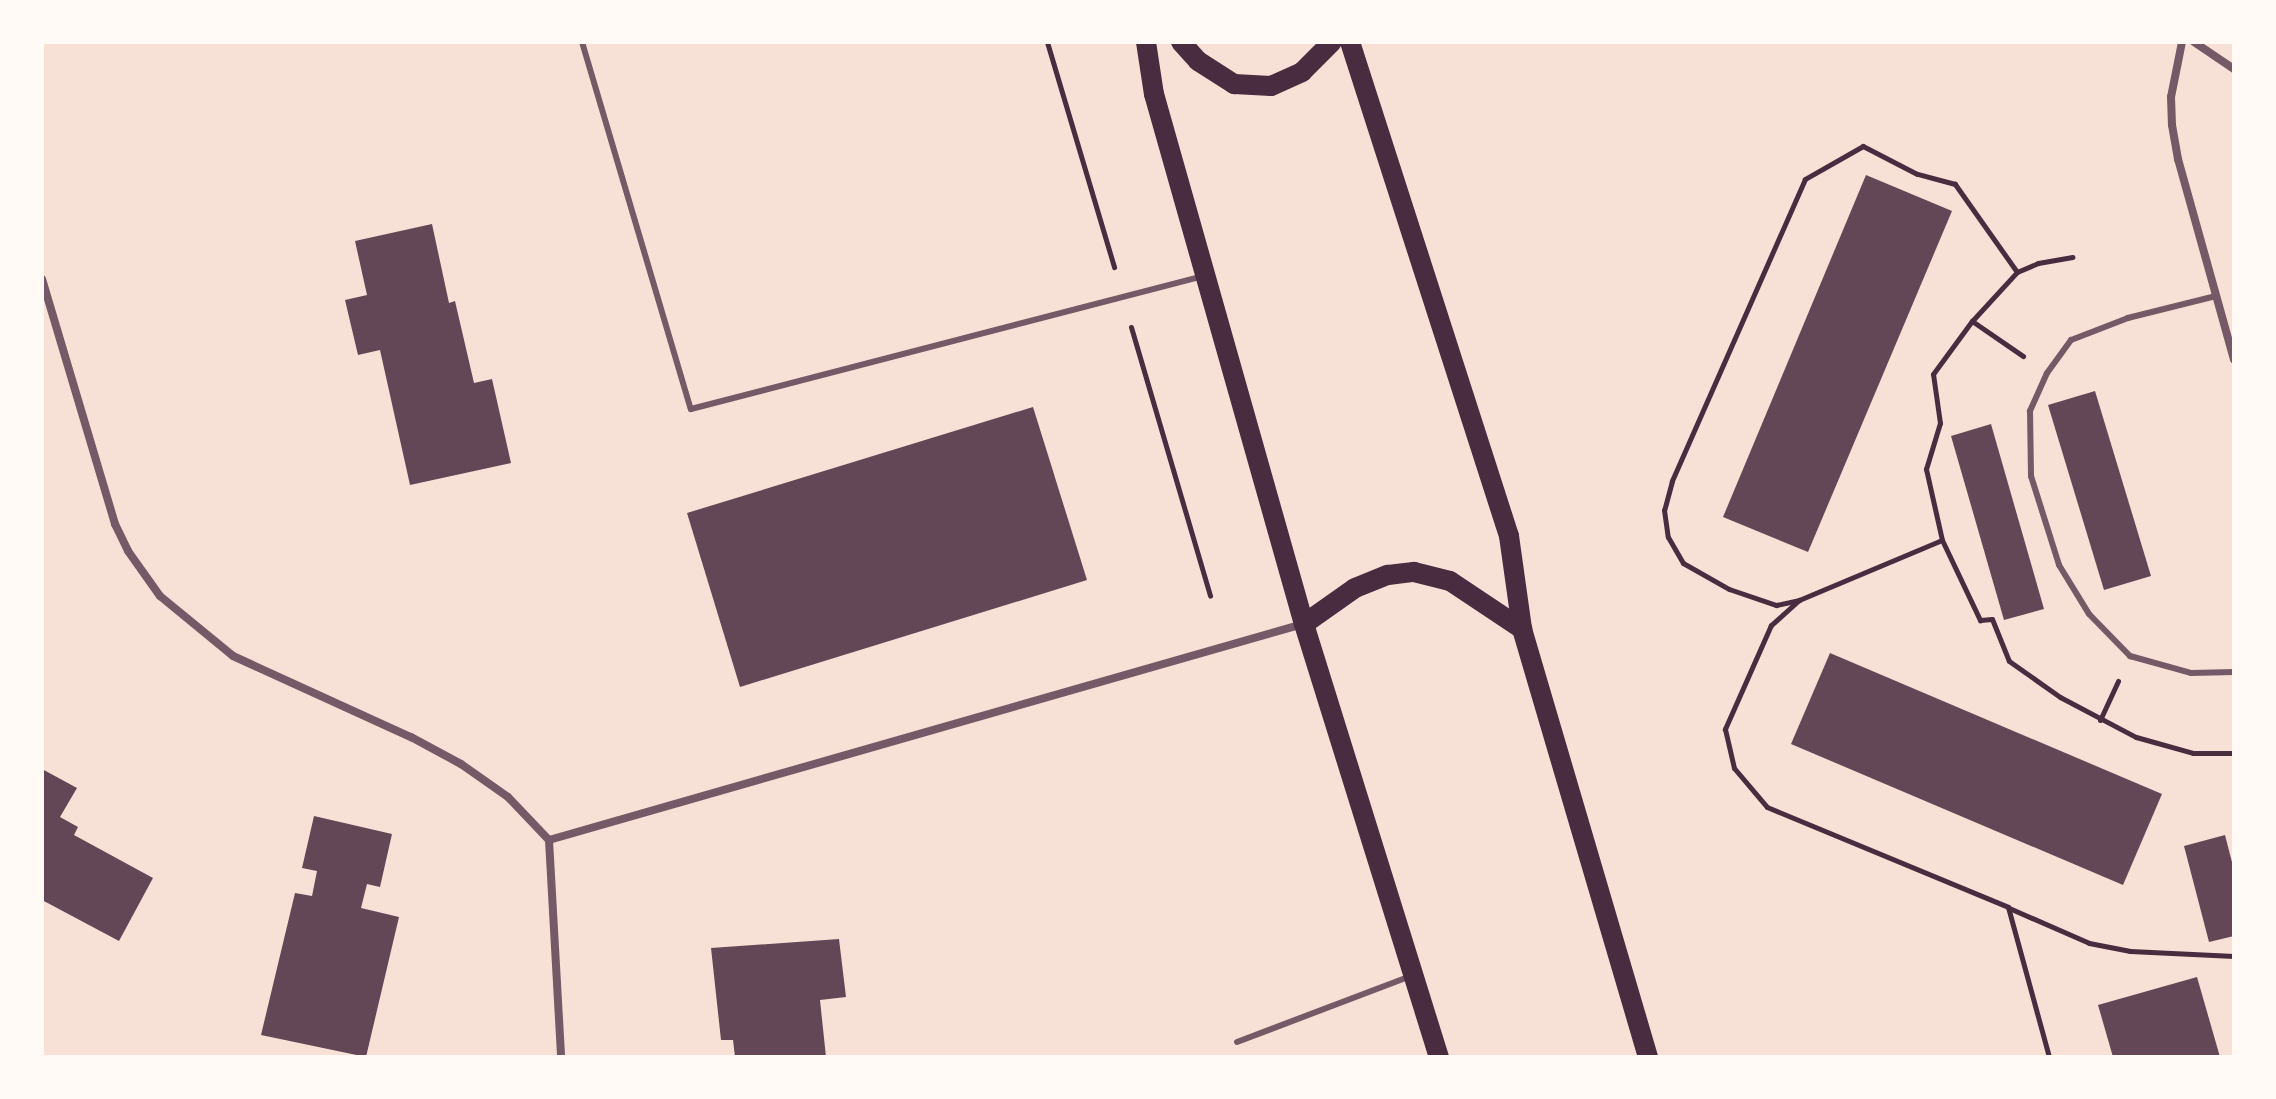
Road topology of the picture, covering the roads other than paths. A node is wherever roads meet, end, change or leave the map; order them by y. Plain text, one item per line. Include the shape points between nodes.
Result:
1 (582, 42) edge
2 (1146, 42) edge
3 (1181, 42) edge
4 (1332, 42) edge
5 (1350, 42) edge
6 (2182, 42) edge
7 (2194, 42) edge
8 (2234, 69) edge
9 (1208, 275) junction
10 (42, 279) edge
11 (2216, 296) junction
12 (2234, 359) edge
13 (1304, 624) junction
14 (1522, 629) junction
15 (2234, 672) edge
16 (549, 840) junction
17 (1414, 974) junction
18 (1237, 1042) dead end
19 (561, 1057) edge
20 (1439, 1057) edge
21 (1648, 1057) edge

1 - 9 lane via 691,409
2 - 9 main road via 1154,94
3 - 4 main road via 1198,61 1234,84 1271,86 1302,72
5 - 14 main road via 1509,536
6 - 11 street via 2171,97 2172,125
7 - 8 street
9 - 13 main road
10 - 16 street via 115,524 160,596 233,656 461,764 508,797
11 - 12 street
11 - 15 lane via 2128,318 2071,340 2047,373 2030,411 2031,476 2059,565 2089,614 2130,656 2191,673
13 - 14 main road via 1355,588 1414,572 1450,581
13 - 16 street
13 - 17 main road
14 - 21 main road
16 - 19 street
17 - 18 lane
17 - 20 main road

